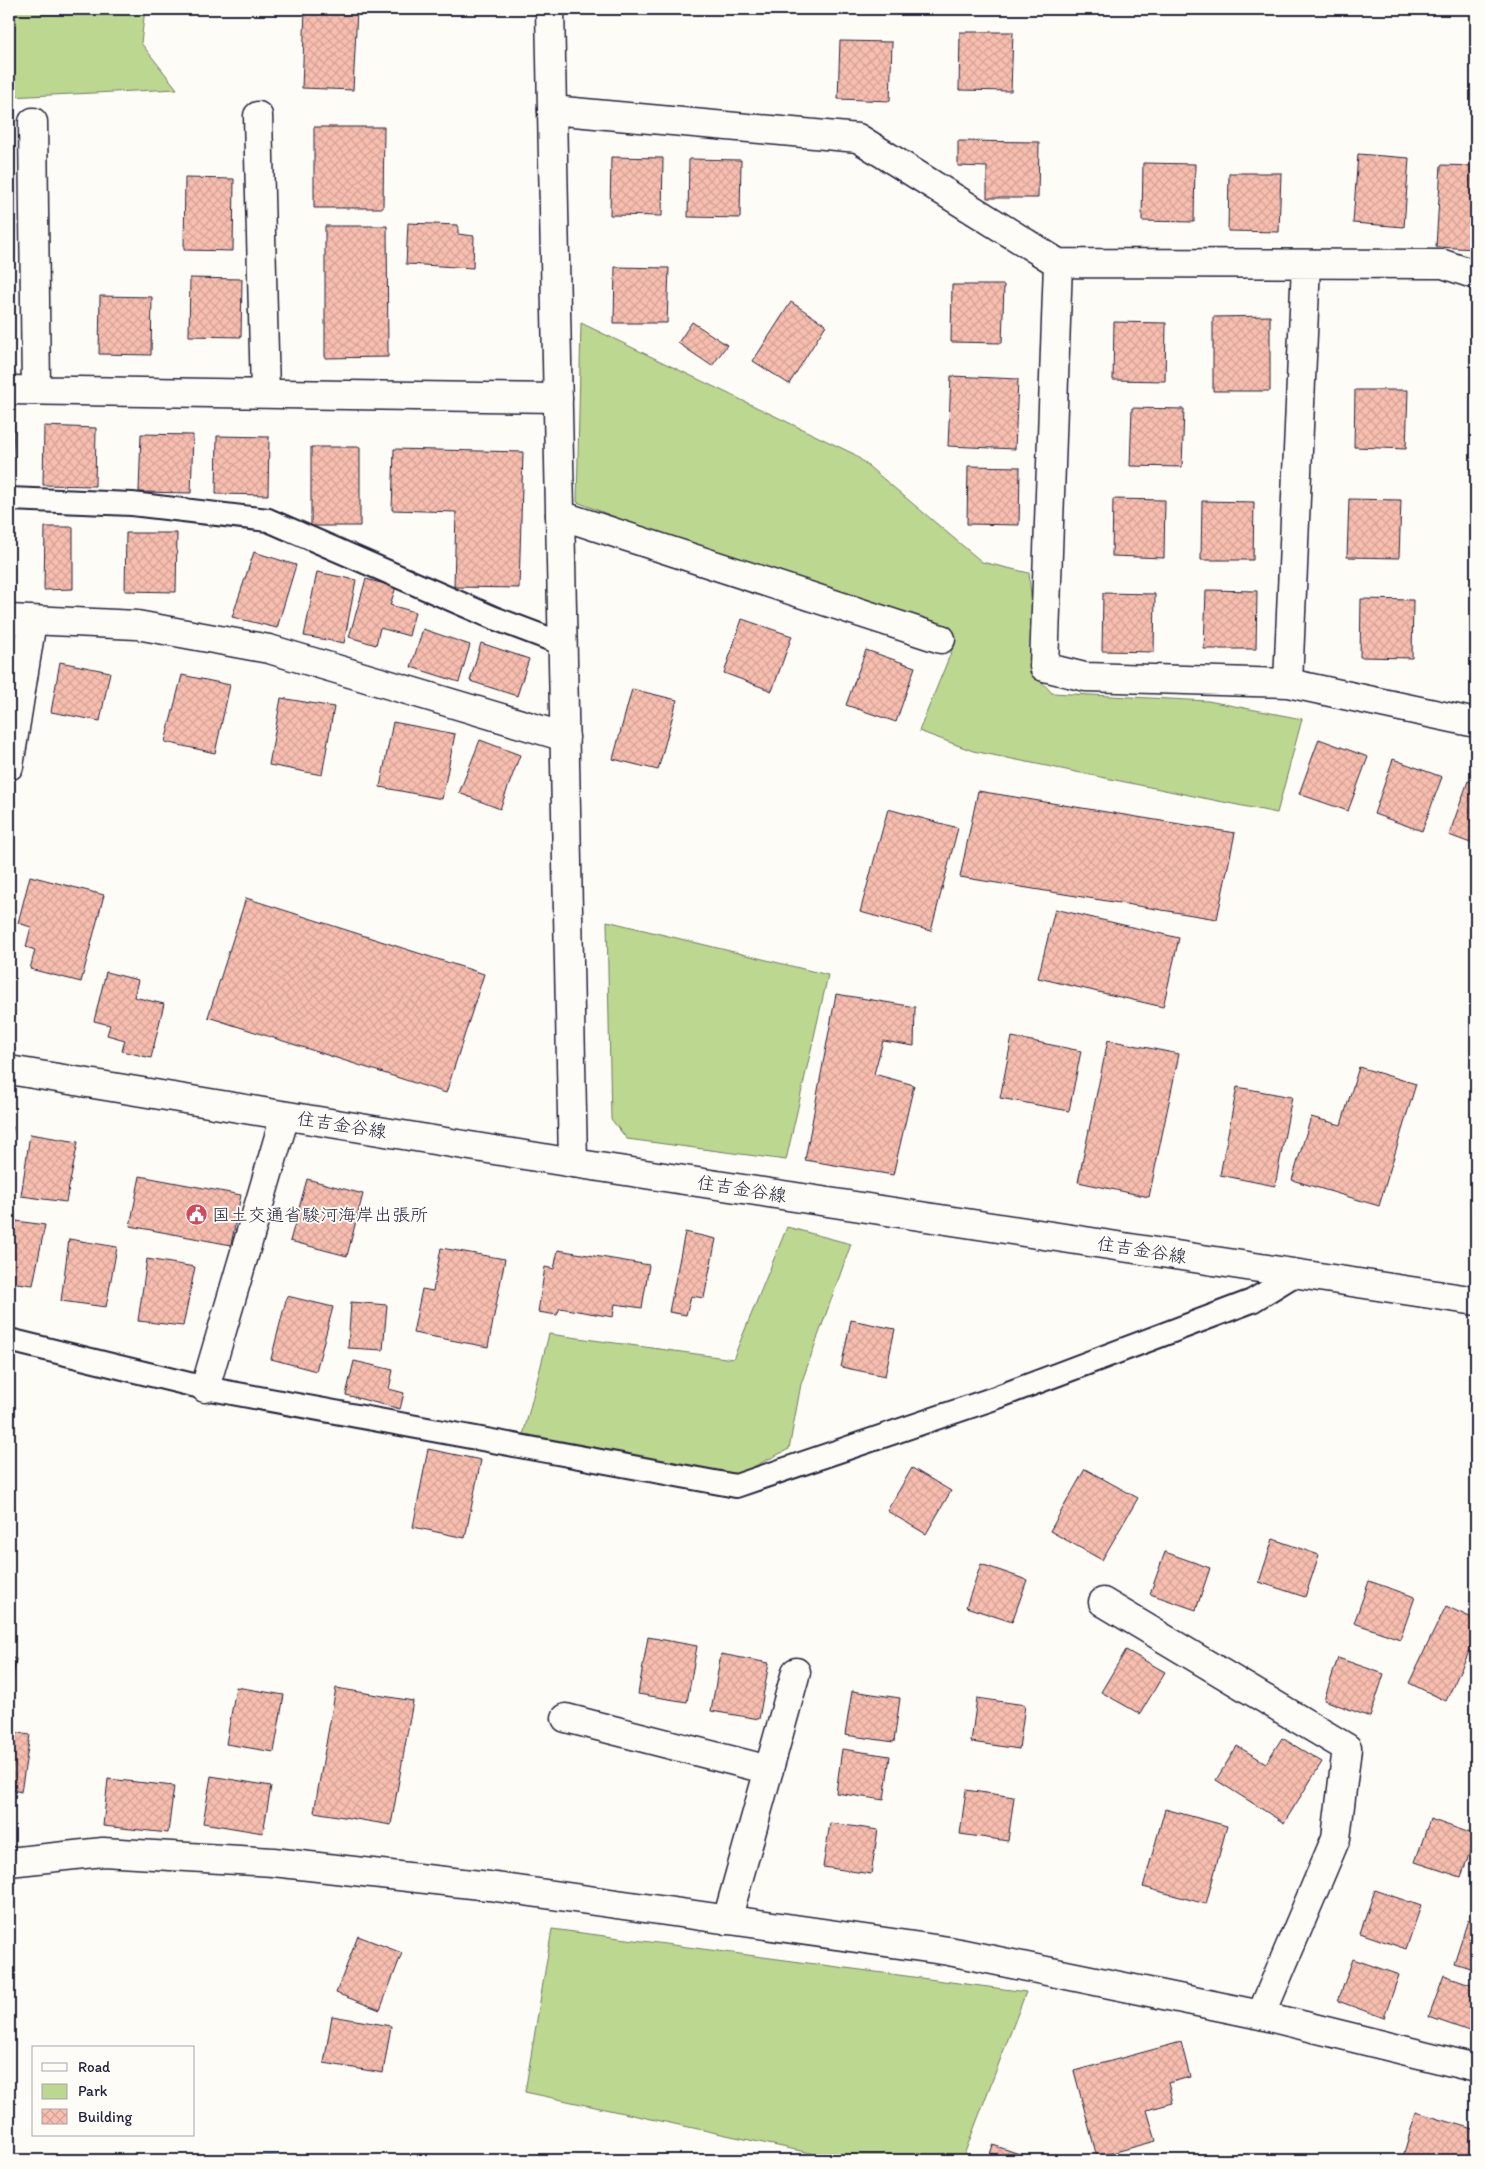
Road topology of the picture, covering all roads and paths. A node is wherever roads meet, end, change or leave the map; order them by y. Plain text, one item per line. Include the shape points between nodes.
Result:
1 (550, 9) edge
2 (552, 110) junction
3 (258, 116) dead end
4 (32, 122) dead end
5 (1058, 263) junction
6 (1306, 264) junction
7 (1476, 275) edge
8 (9, 390) edge
9 (36, 390) junction
10 (265, 393) junction
11 (558, 398) junction
12 (9, 499) edge
13 (560, 515) junction
14 (20, 620) edge
15 (940, 639) dead end
16 (562, 644) junction
17 (1288, 683) junction
18 (1476, 723) edge
19 (565, 737) junction
20 (9, 766) edge
21 (9, 1070) edge
22 (285, 1116) junction
23 (573, 1163) junction
24 (1296, 1274) junction
25 (1476, 1301) edge
26 (9, 1340) edge
27 (205, 1388) junction
28 (1103, 1602) dead end
29 (796, 1672) dead end
30 (566, 1718) dead end
31 (769, 1770) junction
32 (9, 1862) edge
33 (727, 1920) junction
34 (1261, 2015) junction
35 (1476, 2068) edge

1 - 2 street
2 - 5 street via 858,138
2 - 11 street
3 - 10 street
4 - 9 street
5 - 6 street
5 - 17 street via 1044,668 1085,676
6 - 7 street via 1443,264
6 - 17 street
8 - 9 street
9 - 10 street
10 - 11 street
11 - 13 street
12 - 16 lane via 132,504 268,520
13 - 15 street
13 - 16 street
14 - 19 street via 137,625 269,650
14 - 20 street
16 - 19 street
17 - 18 street
19 - 23 street
21 - 22 street, 住吉金谷線
22 - 23 street, 住吉金谷線
22 - 27 street
23 - 24 street, 住吉金谷線
24 - 25 street, 住吉金谷線
24 - 27 lane via 1252,1302 995,1398 736,1486
26 - 27 lane
28 - 34 street via 1346,1748 1336,1838
29 - 31 street
30 - 31 street
31 - 33 street
32 - 33 street via 103,1852 273,1862 489,1886
33 - 34 street via 949,1952
34 - 35 street

